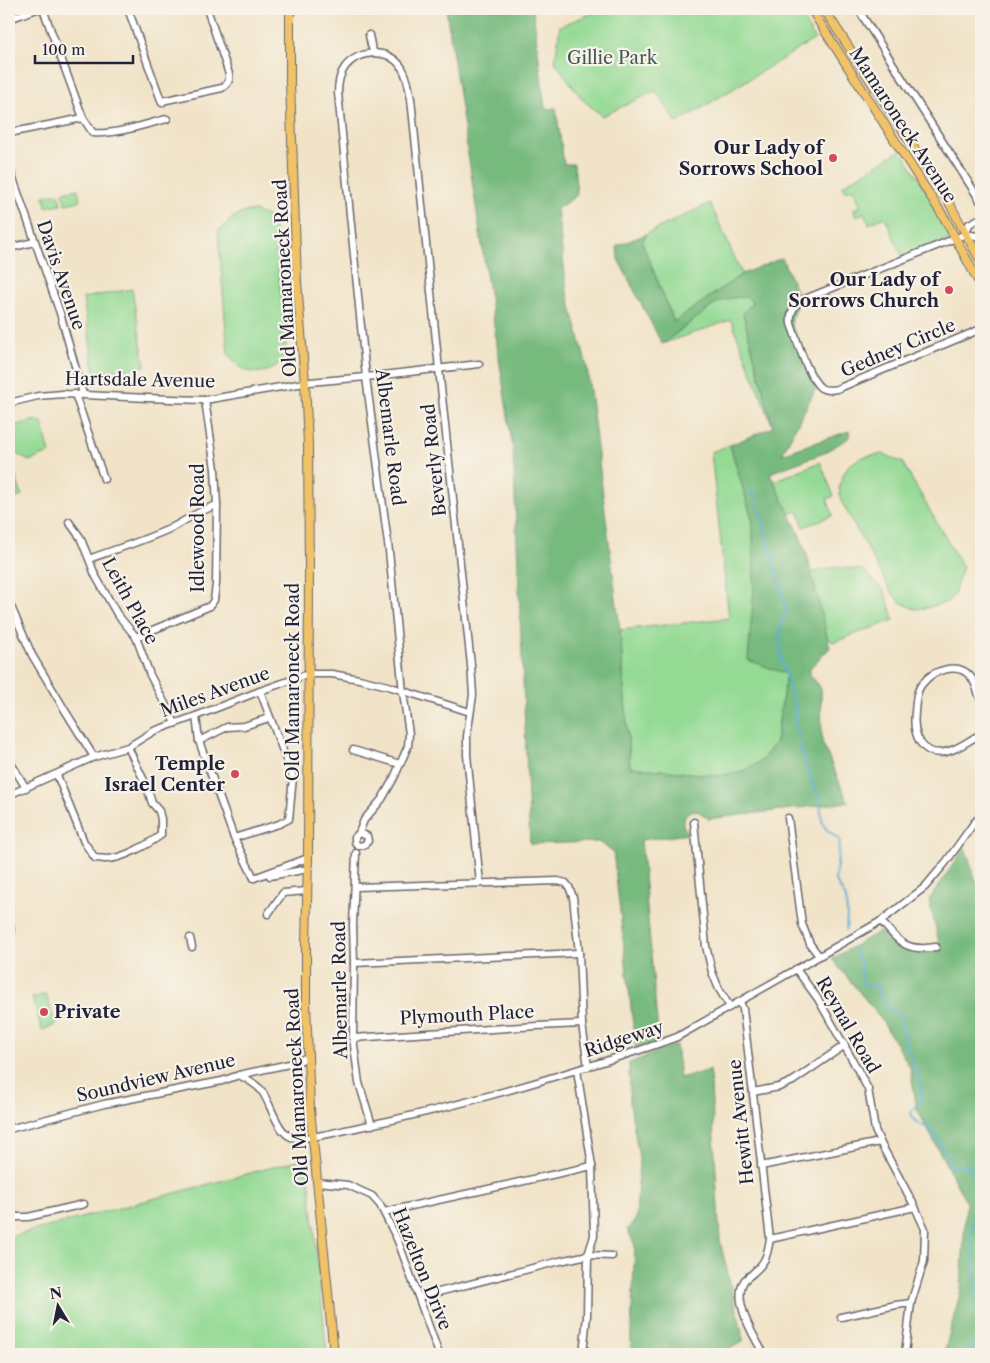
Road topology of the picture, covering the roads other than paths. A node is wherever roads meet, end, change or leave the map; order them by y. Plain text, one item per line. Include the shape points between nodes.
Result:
1 (38, 9) edge
2 (44, 9) edge
3 (128, 9) edge
4 (207, 9) edge
5 (290, 9) edge
6 (810, 9) edge
7 (824, 9) edge
8 (858, 9) edge
9 (9, 19) edge
10 (369, 35) dead end
11 (374, 53) junction
12 (83, 118) junction
13 (167, 119) dead end
14 (9, 133) edge
15 (9, 166) edge
16 (981, 202) edge
17 (981, 218) edge
18 (981, 233) edge
19 (966, 234) junction
20 (956, 237) junction
21 (34, 242) junction
22 (9, 248) edge
23 (981, 262) edge
24 (981, 286) edge
25 (981, 329) edge
26 (479, 364) dead end
27 (439, 369) junction
28 (366, 377) junction
29 (305, 383) junction
30 (75, 394) junction
31 (83, 394) junction
32 (205, 400) junction
33 (10, 401) edge
34 (104, 479) dead end
35 (217, 505) junction
36 (69, 522) dead end
37 (89, 559) junction
38 (9, 602) edge
39 (136, 638) junction
40 (308, 674) junction
41 (260, 691) junction
42 (403, 692) junction
43 (981, 700) edge
44 (470, 712) junction
45 (196, 716) junction
46 (269, 718) junction
47 (175, 722) junction
48 (981, 731) edge
49 (199, 741) junction
50 (128, 747) junction
51 (353, 750) dead end
52 (94, 757) junction
53 (9, 760) edge
54 (400, 764) junction
55 (57, 775) junction
56 (26, 788) junction
57 (9, 795) edge
58 (981, 816) edge
59 (788, 818) dead end
60 (694, 822) dead end
61 (359, 833) dead end
62 (234, 838) junction
63 (356, 853) dead end
64 (308, 858) junction
65 (308, 869) junction
66 (254, 878) junction
67 (480, 883) junction
68 (355, 887) junction
69 (307, 891) junction
70 (268, 914) dead end
71 (9, 918) edge
72 (881, 921) junction
73 (190, 938) dead end
74 (9, 939) edge
75 (192, 947) dead end
76 (936, 948) dead end
77 (579, 954) junction
78 (818, 956) junction
79 (354, 963) junction
80 (796, 969) junction
81 (740, 1002) junction
82 (730, 1007) junction
83 (582, 1024) junction
84 (353, 1038) junction
85 (845, 1045) junction
86 (308, 1056) junction
87 (588, 1066) junction
88 (577, 1070) junction
89 (239, 1075) junction
90 (753, 1092) junction
91 (372, 1124) junction
92 (9, 1129) edge
93 (312, 1137) junction
94 (880, 1142) junction
95 (592, 1166) junction
96 (760, 1166) junction
97 (317, 1182) junction
98 (84, 1204) dead end
99 (915, 1207) junction
100 (9, 1212) edge
101 (384, 1212) junction
102 (770, 1239) junction
103 (588, 1256) junction
104 (612, 1256) dead end
105 (419, 1297) junction
106 (912, 1303) junction
107 (841, 1316) dead end
108 (334, 1354) edge
109 (439, 1354) edge
110 (583, 1354) edge
111 (764, 1354) edge
112 (905, 1354) edge

1 - 9 street
2 - 12 street
3 - 4 street via 162,102 227,85 230,78
5 - 29 main road, Old Mamaroneck Road via 297,282
6 - 20 main road, Mamaroneck Avenue
7 - 19 main road, Mamaroneck Avenue via 933,177
8 - 16 street
10 - 11 street
11 - 27 street, Beverly Road via 394,60 402,68 411,99
11 - 28 street, Albemarle Road via 350,61 339,79 338,93
12 - 13 street via 93,133 100,134
12 - 14 street
15 - 21 street, Davis Avenue
17 - 19 street via 969,224
18 - 19 street, Gedney Circle via 976,236
19 - 20 street, Gedney Circle
19 - 23 main road, Mamaroneck Avenue
20 - 24 main road, Mamaroneck Avenue
20 - 25 street, Gedney Circle via 800,301 793,308 791,324 810,374 821,388 830,390
21 - 22 street
21 - 31 street, Davis Avenue via 60,313
26 - 27 street, Hartsdale Avenue
27 - 28 street, Hartsdale Avenue
27 - 44 street, Beverly Road via 471,665
28 - 29 street, Hartsdale Avenue
28 - 42 street, Albemarle Road
29 - 32 street, Hartsdale Avenue
29 - 40 main road, Old Mamaroneck Road
30 - 31 street, Hartsdale Avenue
30 - 33 street, Hartsdale Avenue
30 - 34 street
31 - 32 street, Hartsdale Avenue
32 - 35 street, Idlewood Road
35 - 37 street via 150,537
35 - 39 street, Idlewood Road via 214,600 210,606
36 - 37 street, Leith Place via 80,537
37 - 39 street, Leith Place via 117,614
38 - 52 street via 32,654
39 - 47 street, Leith Place via 150,675
40 - 41 street, Miles Avenue
40 - 42 street, Miles Avenue via 332,674
40 - 64 main road, Old Mamaroneck Road
41 - 45 street, Miles Avenue
41 - 46 street
42 - 44 street, Miles Avenue
42 - 54 street, Albemarle Road via 409,734
43 - 48 street via 968,674 948,668 922,683 913,722 918,741 930,752 951,751
44 - 67 street, Beverly Road via 467,755
45 - 47 street, Miles Avenue
45 - 49 street
46 - 49 street via 244,726 227,727
46 - 62 street via 293,778 289,819
47 - 50 street, Miles Avenue via 154,730
49 - 62 street
50 - 52 street, Miles Avenue
50 - 55 street via 161,819 161,835 132,852 108,859 95,858 84,842
51 - 54 street
52 - 55 street, Miles Avenue
53 - 56 street
54 - 61 street, Albemarle Road
55 - 56 street, Miles Avenue
56 - 57 street, Miles Avenue
58 - 72 street, Ridgeway via 925,887
59 - 78 street via 802,924
60 - 82 street via 706,946 712,972
62 - 66 street
63 - 68 street, Albemarle Road
64 - 65 main road, Old Mamaroneck Road
64 - 66 street
65 - 66 street
65 - 69 main road, Old Mamaroneck Road
67 - 68 street
67 - 77 street via 566,883 573,897
68 - 79 street, Albemarle Road
69 - 70 street via 283,892
69 - 86 main road, Old Mamaroneck Road
71 - 74 street
72 - 76 street via 904,945
72 - 78 street, Ridgeway
73 - 75 street
77 - 79 street
77 - 83 street
78 - 80 street, Ridgeway
79 - 84 street, Albemarle Road
80 - 81 street, Ridgeway
80 - 85 street, Reynal Road
81 - 82 street, Ridgeway
81 - 90 street, Hewitt Avenue
82 - 87 street, Ridgeway via 676,1037
83 - 84 street, Plymouth Place
83 - 87 street
84 - 91 street, Albemarle Road via 359,1083
85 - 90 street via 793,1081 779,1088
85 - 94 street, Reynal Road via 868,1089
86 - 89 street, Soundview Avenue via 298,1062
86 - 93 main road, Old Mamaroneck Road
87 - 88 street, Ridgeway
88 - 91 street, Ridgeway via 515,1089
88 - 95 street
89 - 92 street, Soundview Avenue via 104,1104
89 - 93 street, Ridgeway via 262,1091 288,1135
90 - 96 street, Hewitt Avenue
91 - 93 street, Ridgeway
93 - 97 main road, Old Mamaroneck Road
94 - 96 street
94 - 99 street, Reynal Road
95 - 101 street
95 - 103 street via 594,1236
96 - 102 street, Hewitt Avenue
97 - 101 street, Hazelton Drive via 358,1189 372,1196
97 - 108 main road, Old Mamaroneck Road
98 - 100 street via 28,1217 18,1217
99 - 102 street
99 - 106 street, Reynal Road via 925,1229 925,1238 924,1260
101 - 105 street, Hazelton Drive
102 - 111 street via 767,1257 745,1280 741,1296 752,1333
103 - 104 street
103 - 105 street
103 - 110 street
105 - 109 street, Hazelton Drive
106 - 107 street
106 - 112 street, Reynal Road

